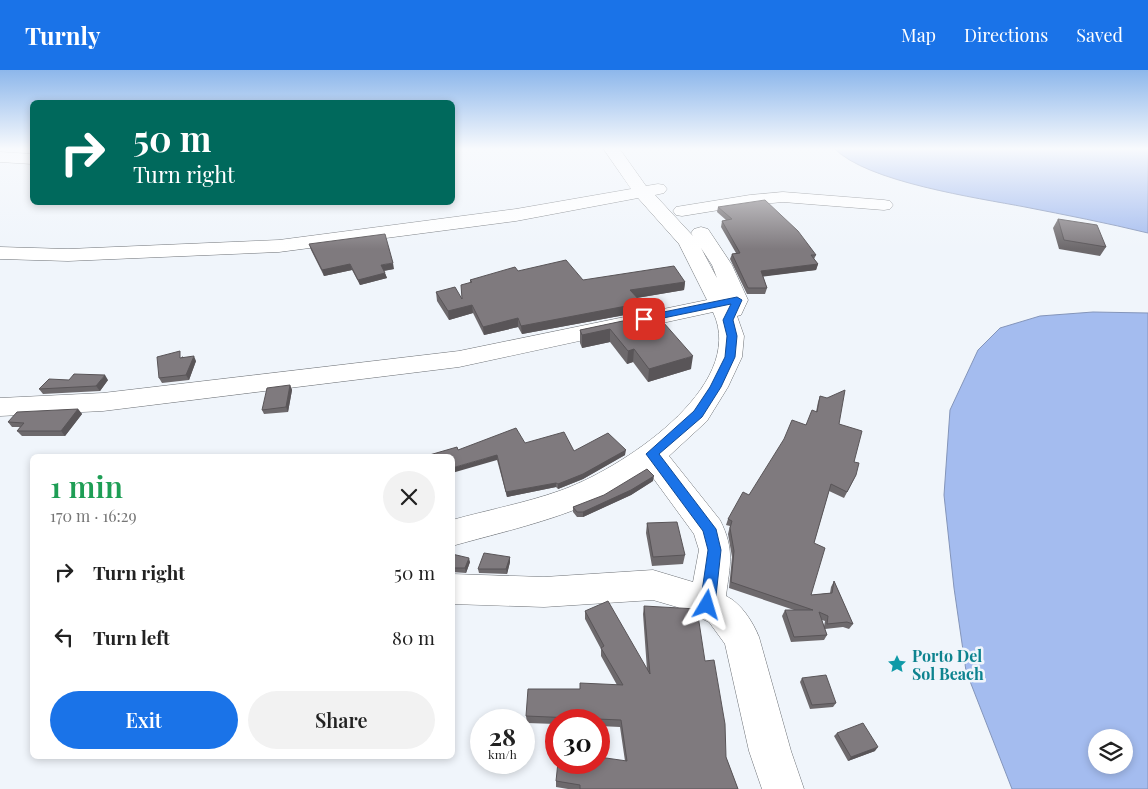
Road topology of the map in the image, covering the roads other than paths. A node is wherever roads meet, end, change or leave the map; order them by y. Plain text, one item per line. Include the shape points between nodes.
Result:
1 (642, 182) edge
2 (645, 182) edge
3 (650, 190) junction
4 (884, 205) dead end
5 (682, 211) junction
6 (0, 253) edge
7 (728, 308) junction
8 (0, 407) edge
9 (652, 454) junction
10 (455, 532) edge
11 (455, 589) edge
12 (707, 605) junction
13 (783, 789) edge

1 - 3 street
2 - 3 street
3 - 5 street
3 - 6 street via 516,215 279,246 68,255
3 - 7 street via 688,242
4 - 5 street via 783,197
5 - 7 street via 707,239 722,266
7 - 8 street via 459,359 103,402
7 - 9 street via 732,336 730,357 716,387 698,414
9 - 10 street via 617,478 567,501
9 - 12 street via 709,529 715,550
11 - 12 street via 544,592 653,585
12 - 13 street via 720,611 741,637

